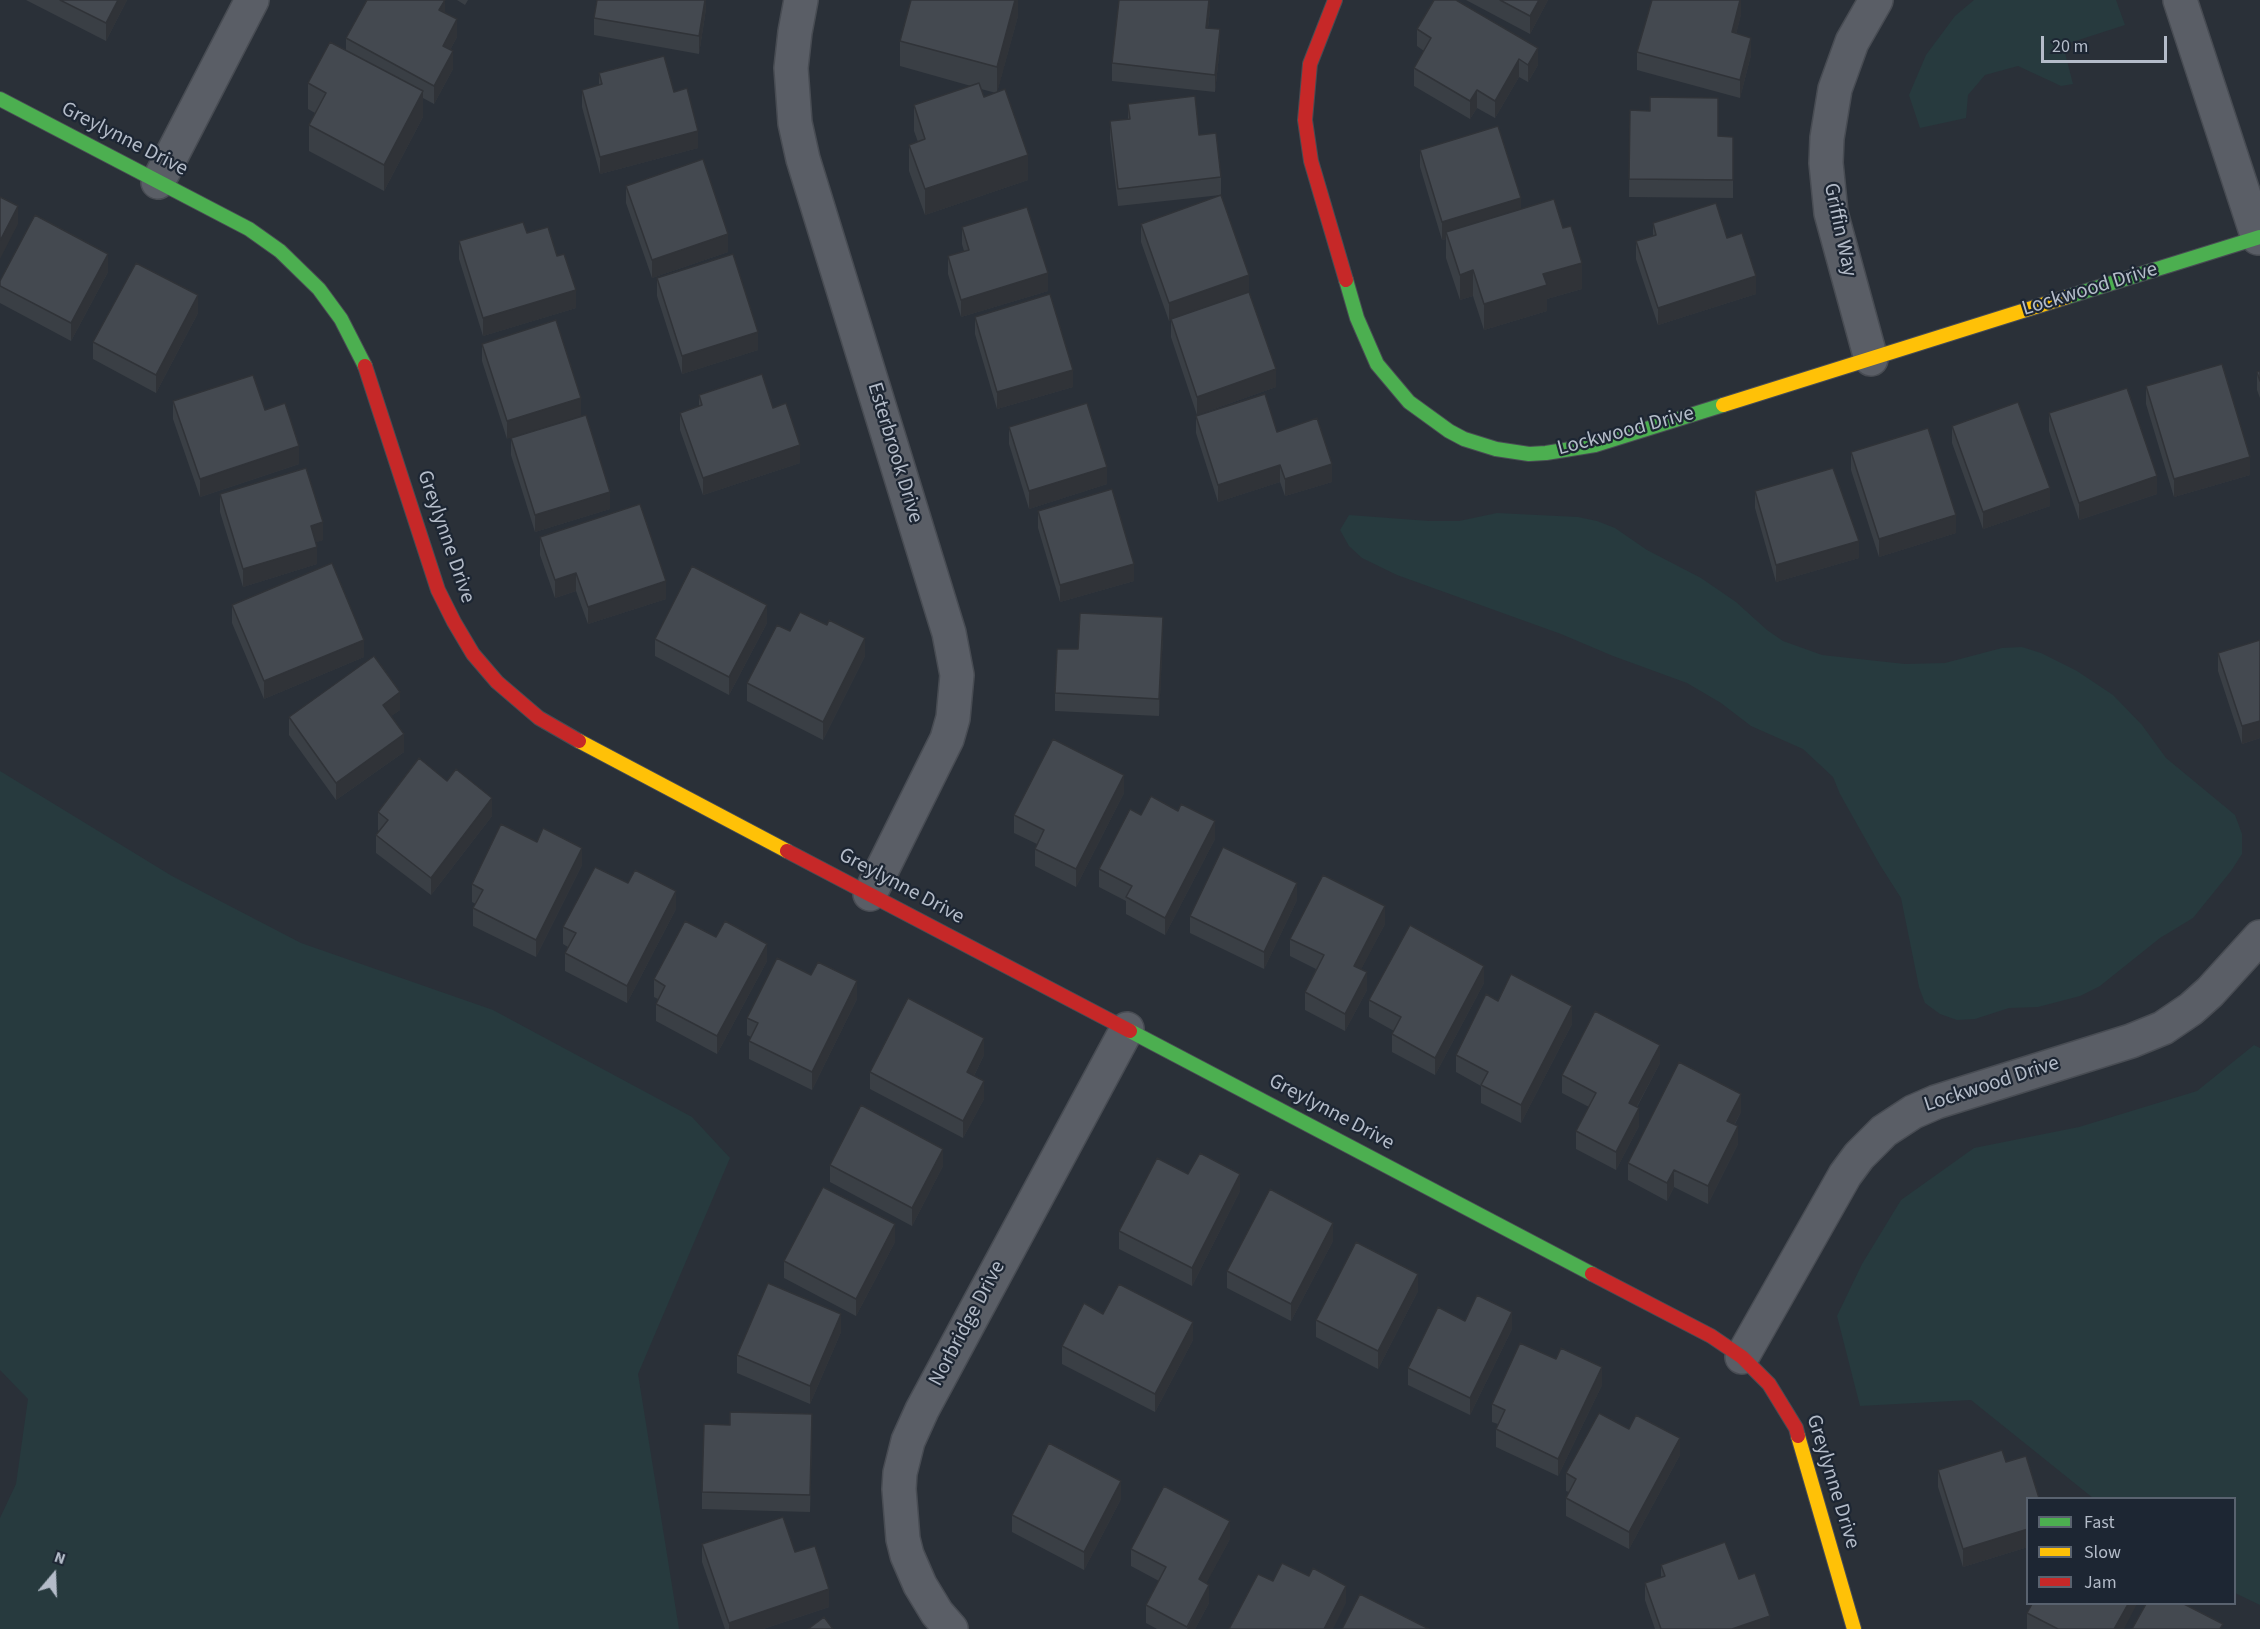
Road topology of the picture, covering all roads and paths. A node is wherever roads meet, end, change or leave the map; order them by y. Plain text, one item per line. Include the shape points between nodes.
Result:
1 (252, 0) edge
2 (801, 0) edge
3 (1335, 0) edge
4 (1876, 0) edge
5 (2180, 0) edge
6 (0, 99) edge
7 (158, 182) junction
8 (2259, 238) edge
9 (1871, 359) junction
10 (870, 894) junction
11 (2260, 936) edge
12 (1127, 1029) junction
13 (1742, 1357) junction
14 (951, 1629) edge
15 (1854, 1629) edge

1 - 7 street
2 - 10 street, Esterbrook Drive via 791,68 795,123 803,159 956,665 956,696 947,739
3 - 9 street, Lockwood Drive via 1318,37 1308,78 1305,120 1311,161 1369,349 1397,391 1435,423 1464,439 1496,449 1529,454 1562,452
4 - 9 street, Griffin Way via 1852,42 1835,89 1826,163 1831,213
5 - 8 street
6 - 7 street, Greylynne Drive
7 - 10 street, Greylynne Drive via 233,220 280,251 307,276 341,319 366,368 438,590 464,638 497,682 554,728
8 - 9 street, Lockwood Drive
10 - 12 street, Greylynne Drive
11 - 13 street, Lockwood Drive via 2210,992 2163,1028 1936,1102 1884,1131 1845,1175
12 - 13 street, Greylynne Drive via 1711,1336
12 - 14 street, Norbridge Drive via 921,1410 908,1441 899,1489 903,1539 920,1585
13 - 15 street, Greylynne Drive via 1769,1384 1796,1428

